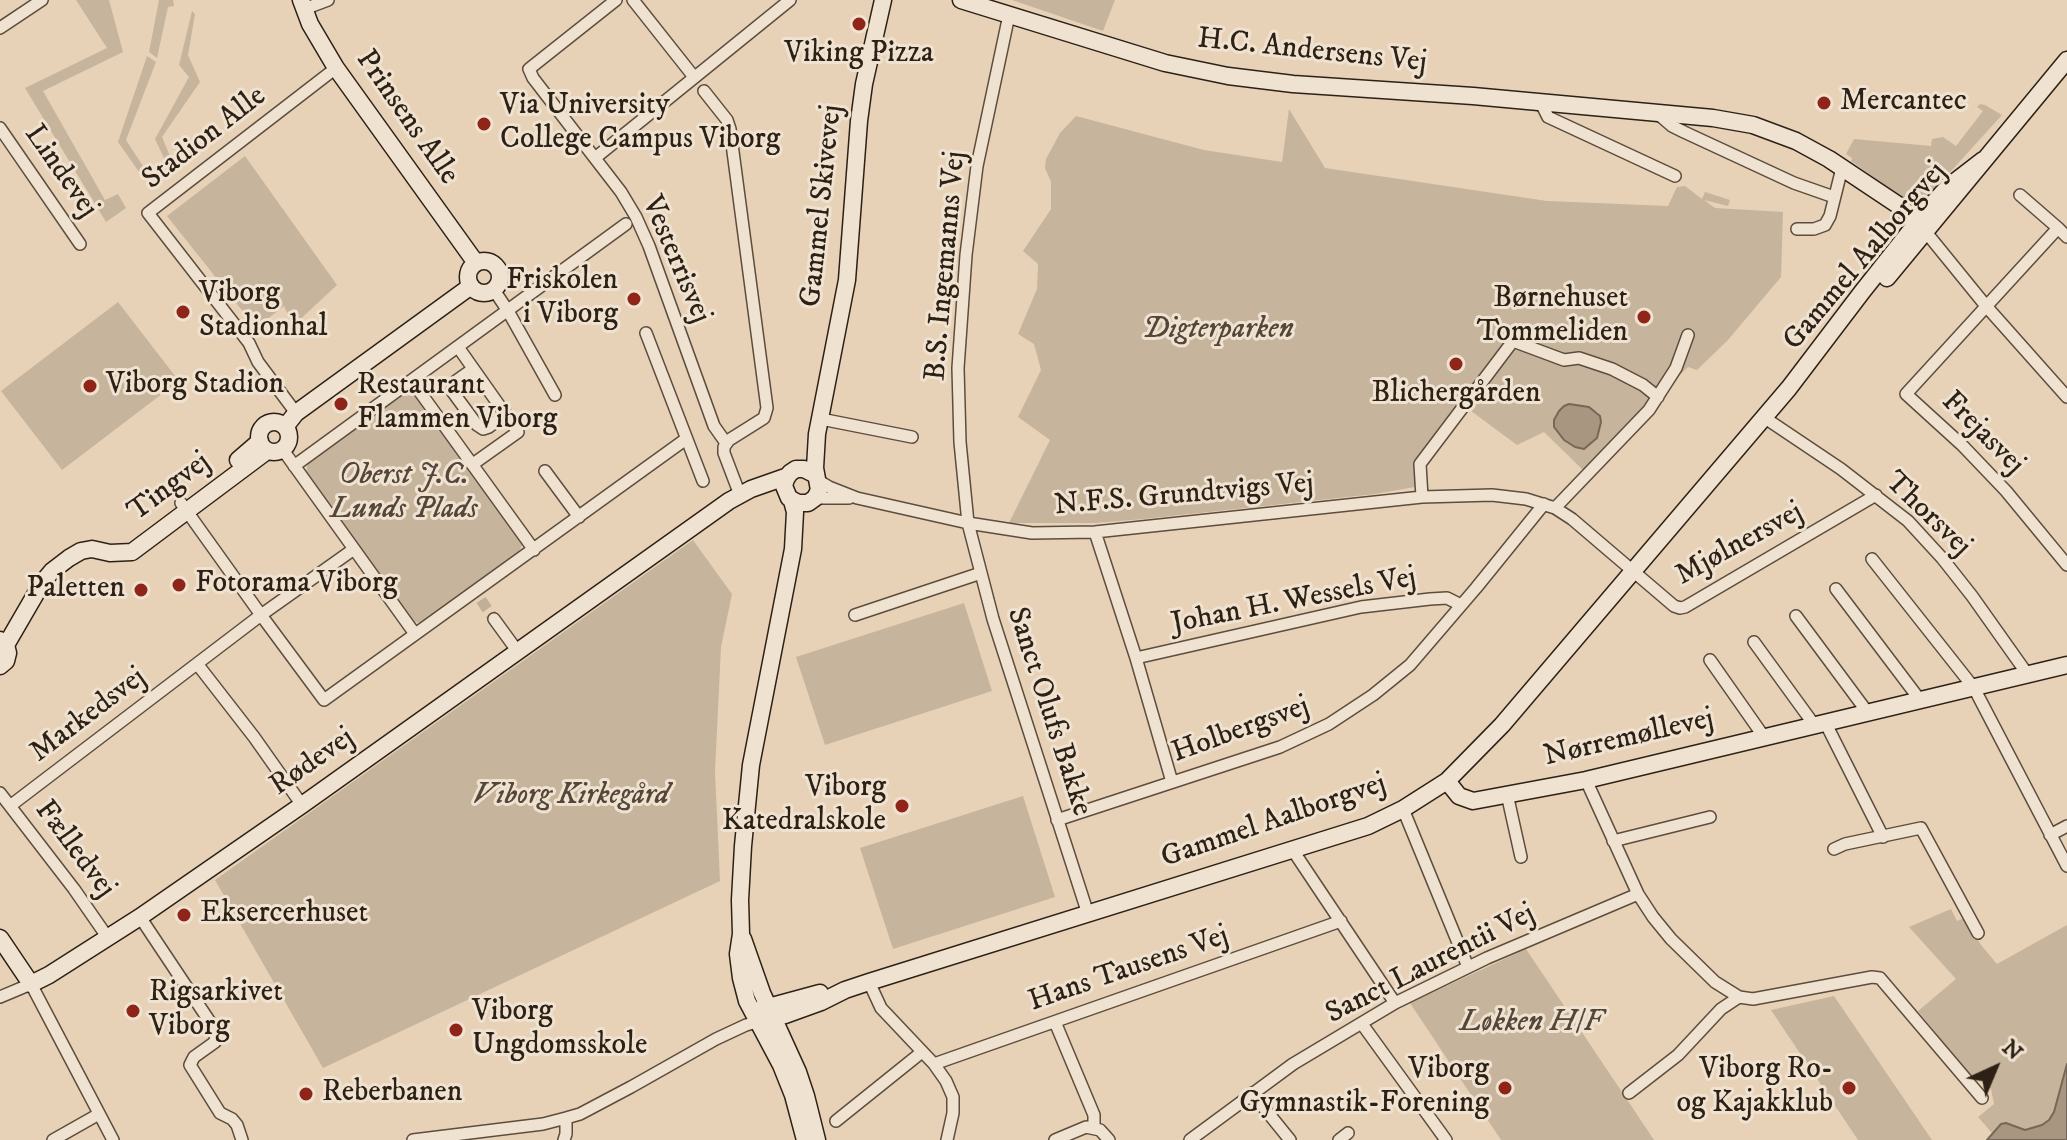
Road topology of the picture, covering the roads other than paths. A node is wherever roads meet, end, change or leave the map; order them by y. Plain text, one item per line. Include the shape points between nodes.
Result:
1 (42, 0) edge
2 (328, 0) edge
3 (616, 0) edge
4 (633, 0) edge
5 (790, 0) edge
6 (883, 0) edge
7 (961, 0) edge
8 (991, 4) edge
9 (303, 5) edge
10 (1009, 15) junction
11 (0, 28) edge
12 (2067, 44) edge
13 (2067, 60) edge
14 (336, 68) junction
15 (2053, 76) junction
16 (694, 77) junction
17 (704, 91) dead end
18 (1541, 103) junction
19 (1658, 114) junction
20 (0, 128) edge
21 (595, 158) junction
22 (1849, 173) junction
23 (1675, 176) dead end
24 (2020, 195) dead end
25 (1834, 197) junction
26 (626, 224) dead end
27 (1797, 229) dead end
28 (1918, 230) junction
29 (2063, 232) edge
30 (80, 244) dead end
31 (476, 263) junction
32 (471, 286) junction
33 (494, 290) junction
34 (1986, 306) junction
35 (508, 311) junction
36 (646, 333) dead end
37 (1688, 335) dead end
38 (458, 347) junction
39 (473, 369) junction
40 (412, 381) junction
41 (555, 395) dead end
42 (1658, 397) junction
43 (2067, 397) edge
44 (296, 413) junction
45 (506, 414) junction
46 (1765, 418) junction
47 (285, 427) junction
48 (819, 427) junction
49 (912, 437) dead end
50 (686, 439) junction
51 (726, 443) junction
52 (270, 447) junction
53 (473, 464) junction
54 (294, 466) junction
55 (545, 471) dead end
56 (703, 481) dead end
57 (791, 485) junction
58 (815, 489) junction
59 (740, 495) junction
60 (1876, 495) junction
61 (1422, 497) junction
62 (1549, 506) junction
63 (184, 507) junction
64 (579, 517) junction
65 (968, 523) junction
66 (1095, 532) junction
67 (354, 549) junction
68 (793, 549) junction
69 (534, 550) junction
70 (1872, 559) dead end
71 (2067, 565) edge
72 (1633, 571) junction
73 (981, 573) junction
74 (1836, 589) dead end
75 (1461, 605) junction
76 (261, 615) junction
77 (855, 615) dead end
78 (1796, 616) dead end
79 (494, 619) tunnel mouth
80 (415, 634) junction
81 (2, 641) edge
82 (1754, 642) dead end
83 (518, 652) junction
84 (1136, 658) junction
85 (1710, 660) dead end
86 (198, 665) junction
87 (2067, 665) edge
88 (0, 666) edge
89 (2028, 675) junction
90 (1974, 688) junction
91 (1920, 700) junction
92 (1868, 713) junction
93 (1820, 725) junction
94 (1764, 737) junction
95 (1586, 780) junction
96 (1447, 781) junction
97 (1172, 782) junction
98 (0, 793) edge
99 (1507, 794) junction
100 (302, 805) junction
101 (10, 806) junction
102 (1403, 809) junction
103 (1710, 817) dead end
104 (1057, 820) junction
105 (2067, 826) edge
106 (2050, 835) junction
107 (1883, 837) junction
108 (1613, 841) junction
109 (1292, 849) junction
110 (1834, 849) dead end
111 (1521, 857) dead end
112 (2067, 866) edge
113 (1638, 894) junction
114 (1088, 914) junction
115 (140, 917) junction
116 (1341, 921) junction
117 (1978, 933) dead end
118 (0, 938) edge
119 (108, 938) junction
120 (1468, 967) junction
121 (869, 982) junction
122 (1715, 982) junction
123 (31, 984) junction
124 (0, 997) edge
125 (1739, 997) junction
126 (1395, 1003) junction
127 (1721, 1009) junction
128 (763, 1015) junction
129 (1055, 1022) junction
130 (1362, 1024) junction
131 (922, 1052) junction
132 (934, 1064) junction
133 (1252, 1093) junction
134 (1629, 1093) dead end
135 (1982, 1098) dead end
136 (99, 1114) junction
137 (566, 1118) junction
138 (836, 1121) dead end
139 (1094, 1127) junction
140 (53, 1140) edge
141 (113, 1140) edge
142 (242, 1140) edge
143 (413, 1140) edge
144 (564, 1140) edge
145 (805, 1140) edge
146 (817, 1140) edge
147 (947, 1140) edge
148 (1055, 1140) edge
149 (1109, 1140) edge
150 (1190, 1140) edge
151 (1290, 1140) edge
152 (1446, 1140) edge

1 - 11 street
2 - 9 street
3 - 21 street, Vesterrisvej via 529,69
4 - 16 street
5 - 16 street
6 - 48 street, Gammel Skivevej via 864,84 847,280
7 - 8 street, H.C. Andersens Vej
8 - 10 street, H.C. Andersens Vej
9 - 14 street, Prinsens Alle
10 - 18 street, H.C. Andersens Vej via 1165,63 1228,76
10 - 65 street, B.S. Ingemanns Vej via 977,166 964,267 958,368
12 - 15 street, Gammel Aalborgvej
13 - 15 street, Gammel Aalborgvej
14 - 31 street, Prinsens Alle
14 - 44 street, Stadion Alle via 148,213
15 - 28 street, Gammel Aalborgvej via 1983,160 1948,187
16 - 21 street
17 - 51 street via 730,129 767,408 761,421
18 - 19 street, H.C. Andersens Vej
18 - 23 street via 1548,117
19 - 22 street, H.C. Andersens Vej via 1753,125 1796,141
19 - 25 street, H.C. Andersens Vej via 1672,126
20 - 30 street, Lindevej
21 - 51 street, Vesterrisvej via 636,217 714,426
22 - 25 street
22 - 28 street, H.C. Andersens Vej via 1901,207
24 - 29 street
25 - 27 street via 1825,225
26 - 35 street
28 - 34 street
28 - 46 street, Gammel Aalborgvej
29 - 34 street
31 - 32 street via 468,273
31 - 33 street via 486,260 498,267 500,282
32 - 33 street via 479,293
32 - 44 street
33 - 35 street
34 - 43 street
34 - 71 street, Frejasvej via 1906,394 2006,491
35 - 38 street
35 - 41 street
36 - 50 street
37 - 42 street
38 - 39 street
38 - 40 street
39 - 45 street
39 - 45 street via 456,381 452,391 483,429
40 - 53 street
40 - 54 street
42 - 61 street via 1612,369 1579,358 1564,360 1513,341 1420,464
42 - 62 street
44 - 47 street
45 - 53 street via 518,432
46 - 60 street, Thorsvej
46 - 72 street, Gammel Aalborgvej
47 - 52 street via 290,436 287,446
47 - 52 street via 277,422 261,429
48 - 49 street
48 - 57 street, Gammel Skivevej
48 - 58 street, Gammel Skivevej
50 - 56 street
50 - 64 street
51 - 59 street, Vesterrisvej via 724,453
52 - 54 street
52 - 63 street, Tingvej
53 - 69 street
54 - 67 street
55 - 64 street
57 - 58 street, Rødevej via 801,504
57 - 58 street via 809,470
57 - 59 street, Rødevej
57 - 68 street, Gammel Skivevej
58 - 65 street, N.F.S. Grundtvigs Vej
58 - 68 street, Gammel Skivevej
59 - 83 street, Rødevej
60 - 72 street, Mjølnersvej via 1685,607 1674,606
60 - 89 street, Thorsvej via 1942,558
61 - 62 street, N.F.S. Grundtvigs Vej via 1492,495
61 - 66 street, N.F.S. Grundtvigs Vej
62 - 72 street, N.F.S. Grundtvigs Vej
62 - 75 street, Holbergsvej
63 - 76 street
63 - 81 street, Tingvej via 132,552 92,549 71,556 42,583
64 - 69 street
65 - 66 street, N.F.S. Grundtvigs Vej via 1032,533
65 - 73 street, Sanct Olufs Bakke
66 - 84 street
67 - 76 street, Markedsvej
67 - 80 street
68 - 128 street, Gammel Skivevej via 751,765 741,889 741,934
69 - 80 street via 478,596
70 - 90 street
72 - 96 street, Gammel Aalborgvej via 1502,725
73 - 77 street
73 - 104 street, Sanct Olufs Bakke
74 - 91 street
75 - 84 street, Johan H. Wessels Vej via 1438,598 1361,607
75 - 97 street, Holbergsvej via 1410,665 1329,724 1280,747
76 - 80 street via 324,700
76 - 86 street, Markedsvej
78 - 92 street
79 - 83 street
81 - 88 street, Tingvej via 8,657
82 - 93 street
83 - 100 street, Rødevej
84 - 97 street
85 - 94 street, Nørremøllevej
86 - 100 street
86 - 101 street, Markedsvej
87 - 89 street, Nørremøllevej
89 - 90 street, Nørremøllevej
90 - 91 street, Nørremøllevej
90 - 106 street
91 - 92 street, Nørremøllevej
92 - 93 street, Nørremøllevej
93 - 94 street, Nørremøllevej
93 - 107 street
94 - 95 street, Nørremøllevej
95 - 99 street, Nørremøllevej
95 - 108 street
96 - 99 street, Nørremøllevej via 1466,800
96 - 102 street, Gammel Aalborgvej
97 - 104 street, Holbergsvej
98 - 101 street, Fælledvej
99 - 111 street
100 - 115 street, Rødevej
101 - 119 street, Fælledvej
102 - 109 street, Gammel Aalborgvej via 1368,826
102 - 120 street
103 - 108 street
104 - 114 street, Sanct Olufs Bakke
105 - 106 street
106 - 112 street
107 - 110 street
107 - 117 street via 1921,828
108 - 113 street
109 - 114 street, Gammel Aalborgvej
109 - 116 street
113 - 120 street, Sanct Laurentii Vej
113 - 122 street via 1671,939
114 - 121 street, Gammel Aalborgvej
115 - 119 street, Rødevej
115 - 142 street via 216,1031 215,1042 190,1065 220,1113 237,1125
116 - 126 street
116 - 129 street, Hans Tausens Vej
118 - 123 street
119 - 123 street, Rødevej
120 - 126 street, Sanct Laurentii Vej
121 - 128 street, Gammel Aalborgvej via 821,1002
121 - 131 street via 881,1008
122 - 125 street
122 - 127 street
123 - 124 street
123 - 136 street
125 - 127 street
125 - 135 street via 1880,978
126 - 130 street, Sanct Laurentii Vej
127 - 134 street via 1678,1055
128 - 137 street via 742,1017 716,1039
128 - 145 street
128 - 146 street via 806,1096
129 - 132 street, Hans Tausens Vej
129 - 139 street via 1094,1115
130 - 133 street, Sanct Laurentii Vej
130 - 152 street
131 - 132 street
131 - 138 street
132 - 147 street via 953,1097
133 - 150 street, Sanct Laurentii Vej
133 - 151 street
136 - 140 street
136 - 141 street
137 - 143 street
137 - 144 street
139 - 148 street
139 - 149 street

